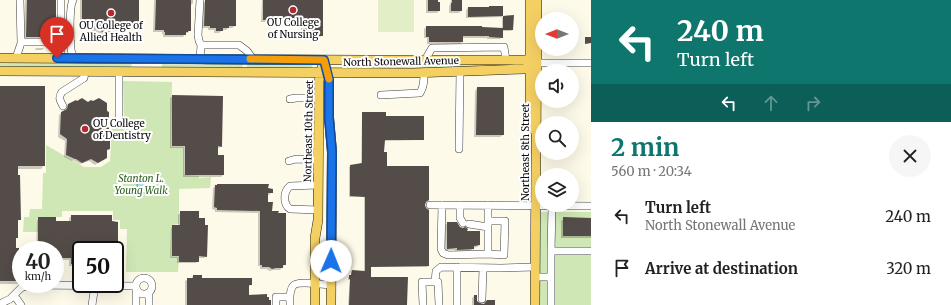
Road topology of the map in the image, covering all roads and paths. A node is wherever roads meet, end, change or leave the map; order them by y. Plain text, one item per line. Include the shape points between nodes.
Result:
1 (20, 0) edge
2 (61, 0) edge
3 (64, 0) edge
4 (73, 0) edge
5 (200, 0) edge
6 (530, 0) edge
7 (537, 0) edge
8 (61, 28) junction
9 (61, 42) junction
10 (71, 42) junction
11 (21, 43) junction
12 (201, 45) junction
13 (0, 58) edge
14 (16, 58) junction
15 (58, 58) junction
16 (74, 58) junction
17 (200, 59) junction
18 (253, 59) junction
19 (324, 60) junction
20 (532, 63) junction
21 (591, 63) edge
22 (0, 71) edge
23 (460, 71) junction
24 (85, 72) junction
25 (119, 72) junction
26 (324, 73) junction
27 (424, 73) junction
28 (381, 95) dead end
29 (319, 98) junction
30 (290, 99) dead end
31 (63, 106) dead end
32 (119, 120) dead end
33 (459, 149) dead end
34 (318, 160) junction
35 (289, 161) dead end
36 (318, 185) junction
37 (430, 205) dead end
38 (442, 205) junction
39 (460, 205) junction
40 (488, 205) junction
41 (533, 206) junction
42 (579, 206) edge
43 (591, 206) edge
44 (318, 210) junction
45 (552, 212) edge
46 (488, 224) junction
47 (551, 250) junction
48 (591, 251) edge
49 (488, 254) junction
50 (457, 267) junction
51 (482, 268) junction
52 (532, 268) junction
53 (535, 277) junction
54 (551, 277) junction
55 (435, 282) junction
56 (315, 284) junction
57 (72, 285) edge
58 (331, 285) junction
59 (124, 286) edge
60 (136, 287) junction
61 (94, 293) edge
62 (148, 293) junction
63 (14, 295) junction
64 (290, 297) junction
65 (482, 299) dead end
66 (0, 304) edge
67 (22, 305) edge
68 (92, 305) edge
69 (136, 305) edge
70 (149, 305) edge
71 (276, 305) edge
72 (290, 305) edge
73 (315, 305) edge
74 (331, 305) edge
75 (423, 305) edge
76 (439, 305) edge
77 (457, 305) edge
78 (530, 305) edge
79 (535, 305) edge
80 (551, 305) edge

1 - 11 street
2 - 8 street
3 - 8 street
4 - 10 street
5 - 12 street via 198,36
6 - 20 main road, Northeast 8th Street
7 - 20 main road, Northeast 8th Street
8 - 9 street
9 - 10 street
9 - 11 street
9 - 15 street via 61,53
10 - 16 street
11 - 14 street
12 - 17 street
12 - 18 street via 239,45
13 - 14 main road, North Stonewall Avenue
14 - 15 main road, North Stonewall Avenue
15 - 16 main road, North Stonewall Avenue
16 - 17 main road, North Stonewall Avenue
17 - 18 main road, North Stonewall Avenue
18 - 19 main road, North Stonewall Avenue
19 - 20 main road, North Stonewall Avenue via 524,60
19 - 26 main road, Northeast 10th Street
20 - 21 street, North Stonewall Avenue
20 - 23 main road, North Stonewall Avenue via 524,69
20 - 41 main road, Northeast 8th Street
22 - 24 main road, North Stonewall Avenue
23 - 27 main road, North Stonewall Avenue
23 - 33 street
24 - 25 main road, North Stonewall Avenue
24 - 31 street via 84,78 60,94
25 - 26 main road, North Stonewall Avenue
25 - 32 street
26 - 27 main road, North Stonewall Avenue
26 - 29 main road, Northeast 10th Street via 319,81
26 - 58 main road, Northeast 10th Street via 329,80 332,152
27 - 28 street via 423,89 420,93
29 - 30 street
29 - 34 main road, Northeast 10th Street
34 - 35 street
34 - 36 main road, Northeast 10th Street
36 - 44 main road, Northeast 10th Street
36 - 44 street via 290,186 284,196 285,203 290,209
37 - 38 street
38 - 39 street
38 - 49 street via 443,253
39 - 40 street
39 - 46 street via 460,218 466,224
40 - 41 street
40 - 46 street
41 - 52 main road, Northeast 8th Street
42 - 43 street
44 - 56 main road, Northeast 10th Street
45 - 47 street
46 - 49 street
46 - 49 street via 505,221 504,255
47 - 48 street
47 - 54 street
50 - 51 street
50 - 55 street via 440,267 436,271
50 - 77 street
51 - 52 street
51 - 65 street
52 - 53 main road, Northeast 8th Street
52 - 78 main road, Northeast 8th Street
53 - 54 street
53 - 79 main road, Northeast 8th Street
54 - 80 street
55 - 75 street via 422,282
55 - 76 street via 438,282
56 - 58 street
56 - 64 street via 296,283
56 - 73 main road, Northeast 10th Street
57 - 63 street via 29,285
58 - 74 main road, Northeast 10th Street
59 - 60 street
60 - 62 street via 142,294
60 - 62 street via 140,278 148,279 152,286
60 - 69 street
61 - 68 street
62 - 70 street
63 - 66 street
63 - 67 street
64 - 71 street via 276,297
64 - 72 street

